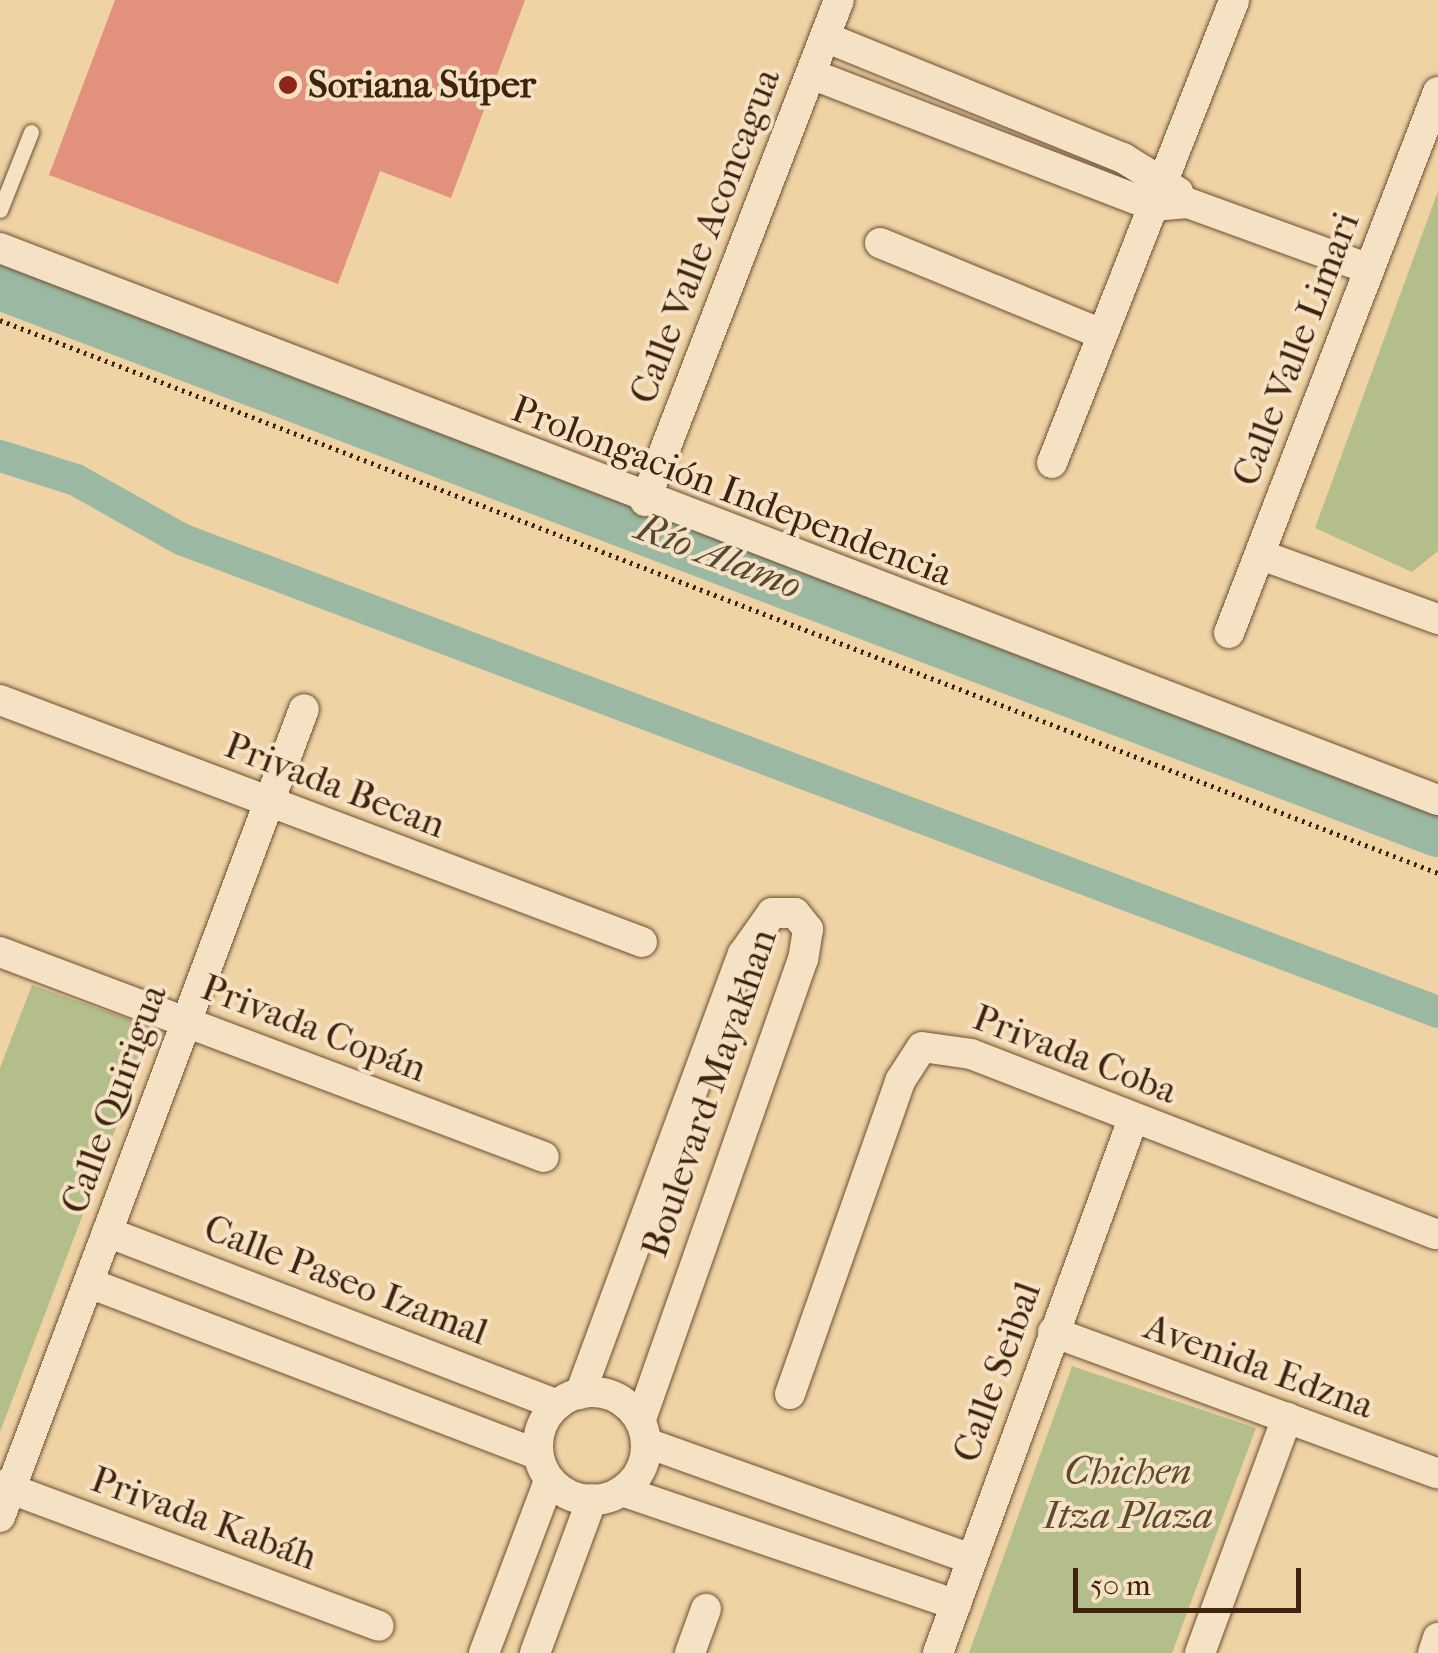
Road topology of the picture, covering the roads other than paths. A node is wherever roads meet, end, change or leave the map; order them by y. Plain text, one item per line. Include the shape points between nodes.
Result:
1 (838, 0) edge
2 (1234, 0) edge
3 (825, 37) junction
4 (811, 74) junction
5 (1438, 92) edge
6 (31, 132) dead end
7 (1164, 178) junction
8 (1188, 203) junction
9 (1153, 206) junction
10 (0, 210) edge
11 (880, 244) dead end
12 (0, 248) edge
13 (1369, 270) junction
14 (1102, 334) junction
15 (1052, 464) dead end
16 (646, 501) junction
17 (1261, 555) junction
18 (1431, 608) edge
19 (1230, 634) dead end
20 (0, 700) edge
21 (304, 709) dead end
22 (1438, 800) edge
23 (267, 803) junction
24 (642, 942) dead end
25 (3, 963) edge
26 (186, 1022) junction
27 (1133, 1119) junction
28 (544, 1157) dead end
29 (108, 1232) junction
30 (1434, 1234) dead end
31 (89, 1282) junction
32 (1053, 1332) junction
33 (790, 1394) dead end
34 (568, 1399) junction
35 (1287, 1418) junction
36 (643, 1432) junction
37 (543, 1468) junction
38 (1438, 1474) edge
39 (622, 1490) junction
40 (4, 1497) edge
41 (592, 1499) junction
42 (971, 1559) junction
43 (956, 1604) junction
44 (706, 1609) dead end
45 (379, 1626) dead end
46 (1438, 1638) edge
47 (484, 1653) edge
48 (534, 1653) edge
49 (690, 1653) edge
50 (938, 1653) edge
51 (1200, 1653) edge
52 (1433, 1653) edge

1 - 3 street, Calle Valle Aconcagua
2 - 7 street
3 - 4 street, Calle Valle Aconcagua
3 - 7 street
4 - 9 street
4 - 16 street, Calle Valle Aconcagua
5 - 13 street, Calle Valle Limari
6 - 10 lane
7 - 8 street
7 - 9 street
8 - 9 street
8 - 13 street
9 - 14 street
11 - 14 street
12 - 16 street, Prolongación Independencia
13 - 17 street, Calle Valle Limari
14 - 15 street
16 - 22 street, Prolongación Independencia
17 - 18 street
17 - 19 street, Calle Valle Limari
20 - 23 street, Privada Becan
21 - 23 street, Calle Quirigua
23 - 24 street, Privada Becan
23 - 26 street, Calle Quirigua
25 - 26 street, Privada Copán
26 - 28 street, Privada Copán
26 - 29 street, Calle Quirigua
27 - 30 street, Privada Coba
27 - 32 street, Calle Seibal
27 - 33 street, Privada Coba via 971,1054 922,1047 900,1080
29 - 31 street, Calle Quirigua
29 - 34 street, Calle Paseo Izamal
31 - 37 street
31 - 40 street, Calle Quirigua
32 - 35 street, Avenida Edzna
32 - 42 street, Calle Seibal
34 - 36 street via 615,1397
34 - 36 street, Boulevard Mayakhan via 744,954 772,912 794,912 808,929 803,960
34 - 37 street
35 - 38 street, Avenida Edzna
35 - 51 street
36 - 39 street
36 - 42 street
37 - 41 street
37 - 47 street
39 - 41 street
39 - 43 street
40 - 45 street, Privada Kabáh
41 - 48 street
42 - 43 street, Calle Seibal
43 - 50 street, Calle Seibal
44 - 49 street
46 - 52 street

